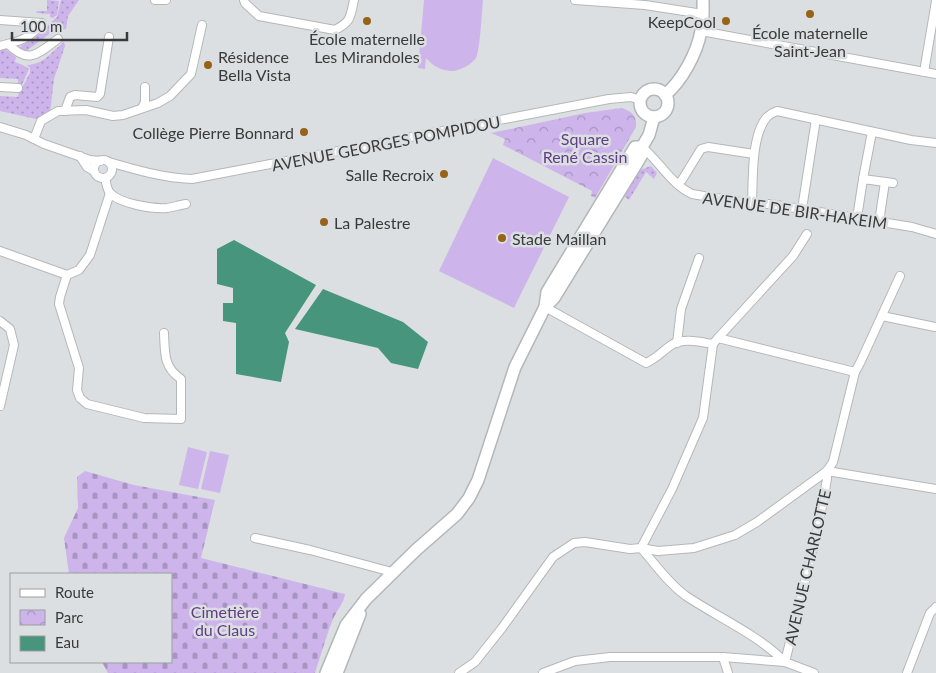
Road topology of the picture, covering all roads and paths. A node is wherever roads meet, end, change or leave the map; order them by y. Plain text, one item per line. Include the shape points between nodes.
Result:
1 (155, 0) edge
2 (166, 0) edge
3 (244, 0) edge
4 (354, 0) edge
5 (575, 0) edge
6 (704, 0) edge
7 (936, 1) edge
8 (703, 14) junction
9 (0, 20) edge
10 (202, 25) dead end
11 (702, 32) junction
12 (110, 37) dead end
13 (58, 39) dead end
14 (4, 45) edge
15 (924, 72) junction
16 (936, 74) edge
17 (0, 87) edge
18 (145, 87) dead end
19 (18, 88) dead end
20 (665, 95) junction
21 (641, 100) junction
22 (142, 108) junction
23 (65, 111) junction
24 (654, 117) junction
25 (816, 119) junction
26 (0, 127) edge
27 (872, 132) junction
28 (34, 138) junction
29 (936, 142) edge
30 (642, 147) junction
31 (754, 154) junction
32 (80, 156) junction
33 (100, 161) junction
34 (109, 162) junction
35 (130, 169) junction
36 (94, 171) junction
37 (108, 176) junction
38 (863, 179) junction
39 (677, 184) junction
40 (110, 193) junction
41 (186, 204) dead end
42 (752, 204) junction
43 (802, 209) junction
44 (857, 218) junction
45 (879, 222) junction
46 (807, 234) dead end
47 (936, 234) edge
48 (0, 251) edge
49 (699, 258) dead end
50 (68, 275) junction
51 (900, 276) dead end
52 (545, 307) junction
53 (882, 316) junction
54 (0, 321) edge
55 (934, 327) dead end
56 (164, 333) dead end
57 (715, 341) junction
58 (677, 343) junction
59 (855, 372) junction
60 (0, 406) edge
61 (827, 471) junction
62 (936, 489) edge
63 (256, 538) dead end
64 (641, 548) junction
65 (392, 572) junction
66 (366, 599) junction
67 (936, 607) edge
68 (723, 657) junction
69 (785, 662) junction
70 (326, 673) edge
71 (337, 673) edge
72 (459, 673) edge
73 (543, 673) edge
74 (728, 673) edge
75 (814, 673) edge
76 (907, 673) edge

1 - 2 street
3 - 4 street via 259,16 335,30 351,19
5 - 8 street via 645,5
6 - 8 main road
7 - 15 street
8 - 11 main road
9 - 14 street via 42,23 32,34 16,43
10 - 22 street via 191,74 170,96
11 - 15 street
11 - 20 main road via 684,74
12 - 23 street via 100,94 97,97 70,97
13 - 14 street via 35,55 28,56
15 - 16 street
17 - 19 street
18 - 22 street
20 - 21 main road via 659,90 652,90
20 - 24 main road via 667,108
21 - 24 main road via 643,111
21 - 35 street, AVENUE GEORGES POMPIDOU via 609,99 192,179 176,179
22 - 23 street via 113,116 86,110
23 - 28 street via 58,111 41,121
24 - 30 main road
25 - 27 street
25 - 31 street via 777,111 768,115 761,126
25 - 43 street
26 - 28 street
27 - 29 street
27 - 38 street
28 - 32 street
30 - 39 street, AVENUE DE BIR-HAKEIM
30 - 52 main road via 635,147 628,158 547,292
31 - 39 street via 701,148
31 - 42 street
32 - 33 street
32 - 36 street
33 - 34 street
33 - 36 street
34 - 35 street, AVENUE GEORGES POMPIDOU
34 - 37 street via 112,170
35 - 37 street, AVENUE GEORGES POMPIDOU
36 - 37 street via 100,178
37 - 40 street via 106,183
38 - 44 street
38 - 45 street via 889,183
39 - 42 street, AVENUE DE BIR-HAKEIM via 692,194
40 - 41 street via 145,207 166,208
40 - 50 street via 90,255 79,270
42 - 43 street, AVENUE DE BIR-HAKEIM
43 - 44 street, AVENUE DE BIR-HAKEIM
44 - 45 street, AVENUE DE BIR-HAKEIM
45 - 47 street, AVENUE DE BIR-HAKEIM
46 - 57 street via 793,256
48 - 50 street
49 - 58 street via 681,309
50 - 56 street via 59,304 79,368 77,390 87,404 144,418 181,419 180,379 171,373
51 - 53 street, AVENUE CHARLOTTE
52 - 58 street via 646,363
52 - 65 main road via 515,367 478,480 469,498 457,514
53 - 55 street
53 - 59 street, AVENUE CHARLOTTE
54 - 60 street via 10,329 14,345
57 - 58 street via 685,340
57 - 59 street
57 - 64 street via 703,418 672,489
59 - 61 street, AVENUE CHARLOTTE via 833,462
61 - 62 street
61 - 64 street via 735,535 687,549 658,551
61 - 69 street, AVENUE CHARLOTTE via 818,528
63 - 65 street
64 - 69 street via 685,595 773,650
64 - 72 street via 574,543 553,557 475,662
65 - 66 main road
66 - 70 main road via 346,625
66 - 71 main road
67 - 76 street via 930,613
68 - 69 street
68 - 73 street via 610,657 575,661
68 - 74 street
69 - 75 street

